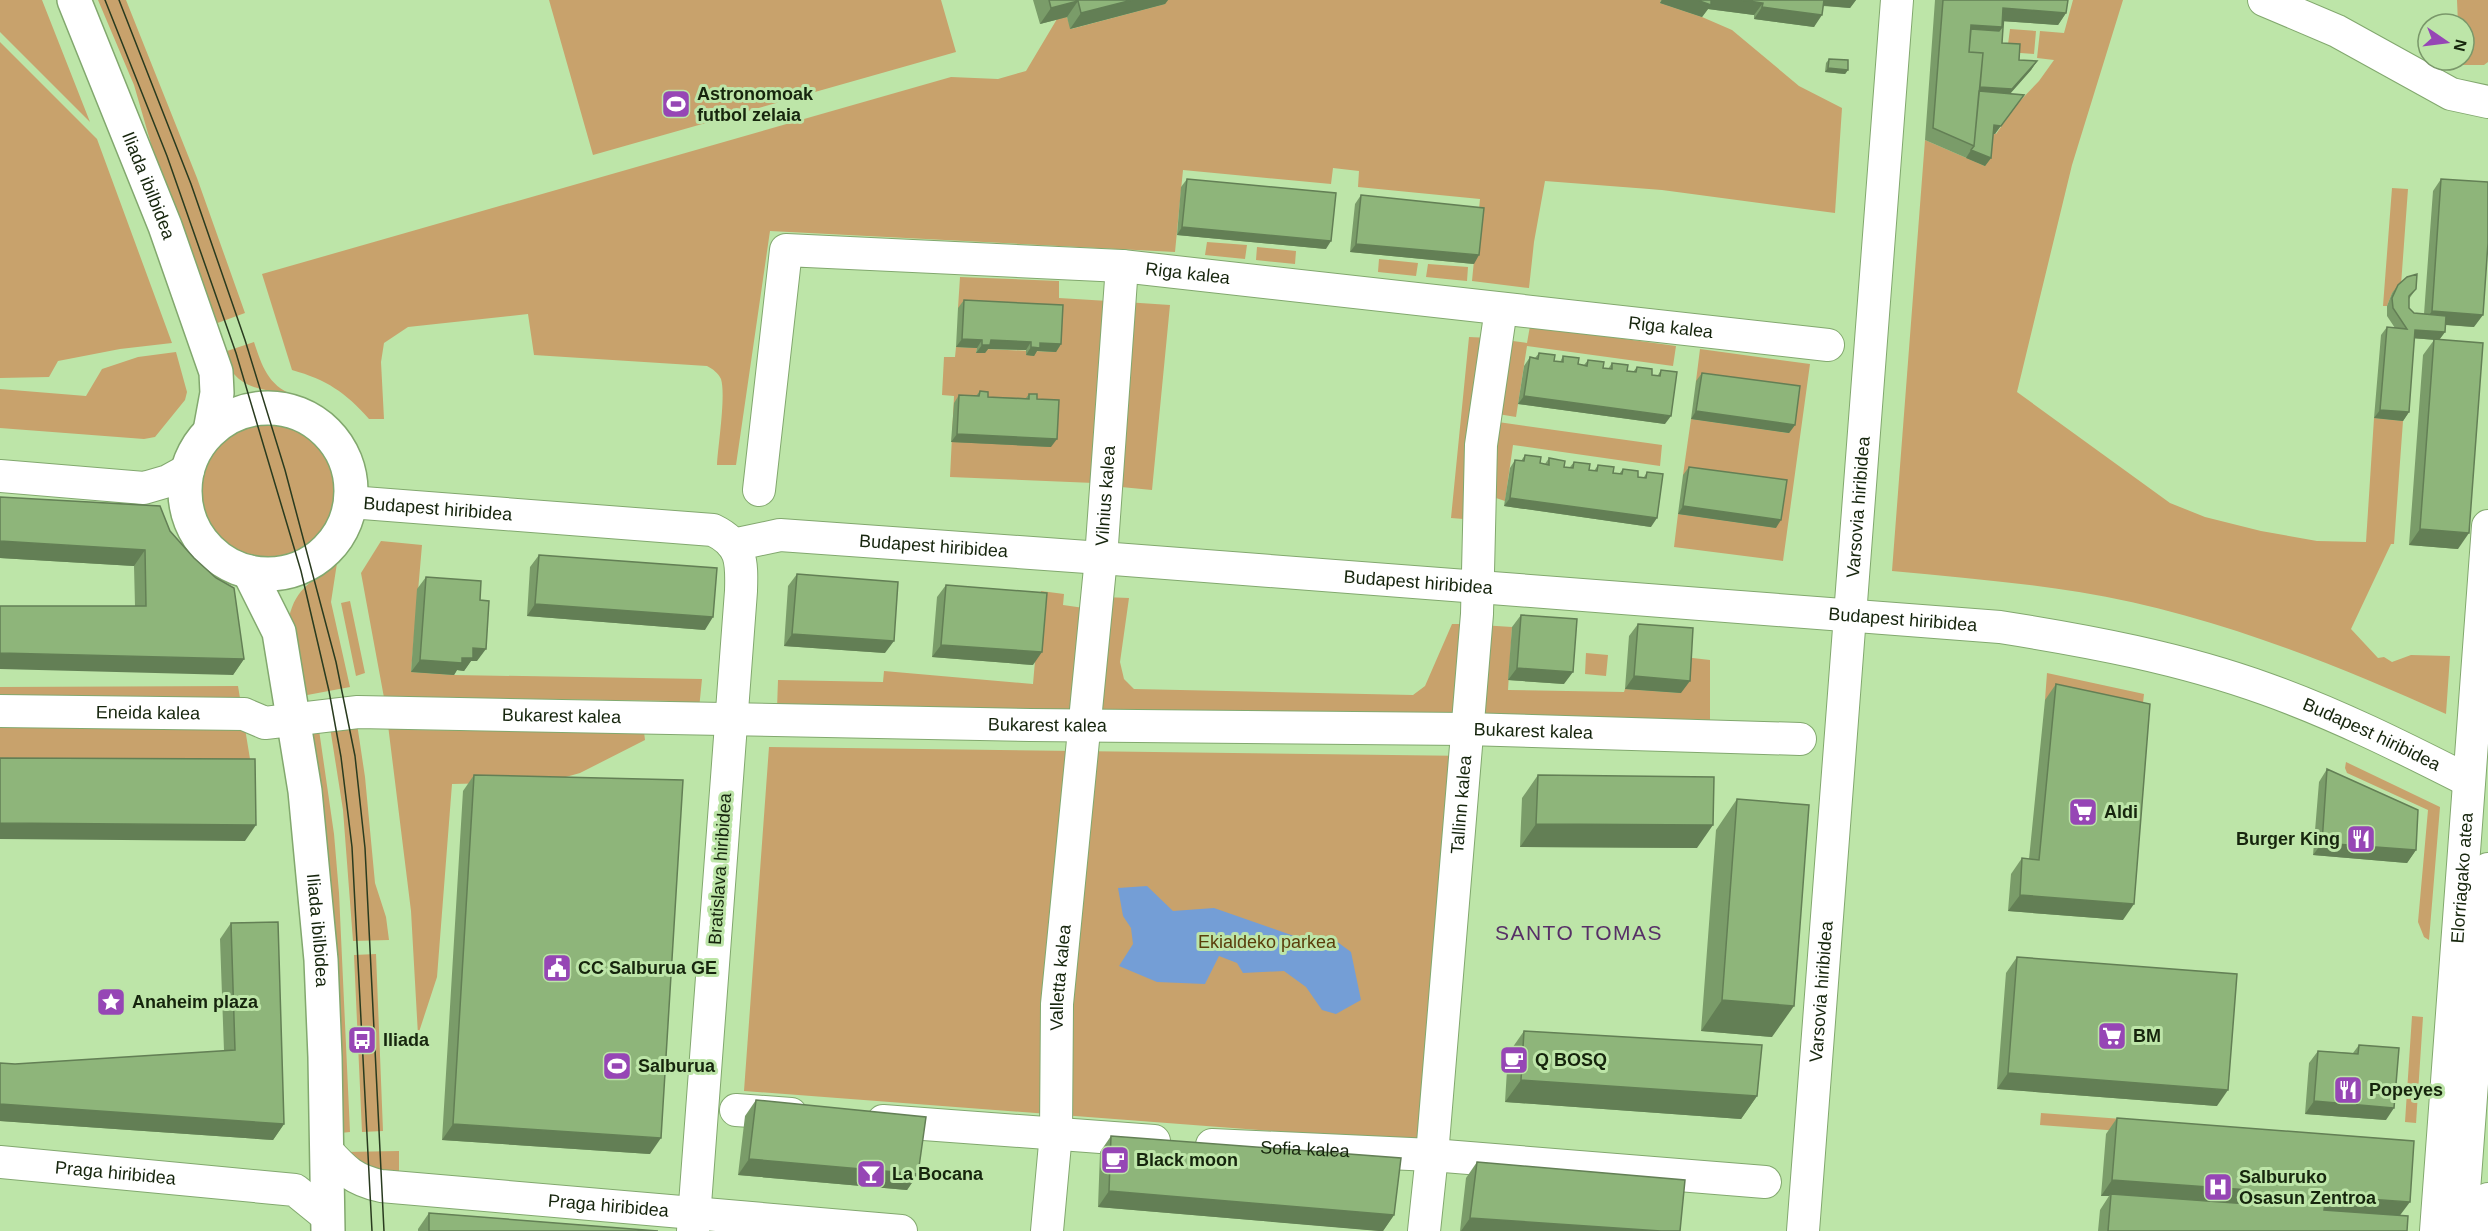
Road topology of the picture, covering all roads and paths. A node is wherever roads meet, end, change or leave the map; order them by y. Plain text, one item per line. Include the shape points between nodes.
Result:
1 (74, 0) edge
2 (1897, 0) edge
3 (2264, 0) edge
4 (2488, 102) edge
5 (1122, 266) junction
6 (1501, 309) junction
7 (1828, 345) dead end
8 (216, 372) junction
9 (272, 408) junction
10 (210, 430) junction
11 (188, 470) junction
12 (0, 476) edge
13 (759, 490) dead end
14 (350, 502) junction
15 (2488, 526) edge
16 (733, 545) junction
17 (1101, 558) junction
18 (310, 563) junction
19 (249, 572) junction
20 (1478, 588) junction
21 (1849, 615) junction
22 (279, 632) junction
23 (0, 711) edge
24 (731, 718) junction
25 (294, 719) junction
26 (1085, 726) junction
27 (1466, 729) junction
28 (1800, 739) dead end
29 (2469, 781) junction
30 (2488, 869) edge
31 (736, 1110) dead end
32 (815, 1116) edge
33 (860, 1119) edge
34 (1056, 1133) junction
35 (327, 1151) junction
36 (1432, 1155) junction
37 (0, 1162) edge
38 (1765, 1182) dead end
39 (2488, 1199) edge
40 (327, 1223) edge
41 (694, 1223) edge
42 (901, 1231) edge
43 (1047, 1231) edge
44 (1424, 1231) edge
45 (1803, 1231) edge
46 (2436, 1231) edge
47 (2461, 1231) edge
48 (2486, 1231) edge

1 - 8 main road, Iliada ibilbidea via 165,226
2 - 21 street, Varsovia hiribidea
3 - 4 street via 2345,36 2451,94
5 - 6 street, Riga kalea
5 - 13 street, Riga kalea via 786,250
5 - 17 street, Vilnius kalea
6 - 7 street, Riga kalea
6 - 20 street, Tallinn kalea via 1481,446
8 - 9 main road via 246,397
8 - 10 main road, Iliada ibilbidea via 217,393
9 - 10 main road via 238,413
9 - 14 main road via 310,418 338,445 351,482
10 - 11 main road via 196,449
11 - 12 street via 144,488
11 - 19 main road via 186,503 197,534 220,558
14 - 16 street, Budapest hiribidea via 712,530
14 - 18 main road via 337,536
15 - 29 street, Elorriagako atea
16 - 17 street, Budapest hiribidea via 780,536
16 - 24 street, Bratislava hiribidea via 740,557 742,574
17 - 20 street, Budapest hiribidea
17 - 26 street, Vilnius kalea
18 - 19 main road via 275,574
18 - 22 main road, Iliada ibilbidea via 300,571 287,597
19 - 22 main road, Iliada ibilbidea
20 - 21 street, Budapest hiribidea
20 - 27 street, Tallinn kalea
21 - 29 street, Budapest hiribidea via 2010,629 2122,649 2199,668 2265,688 2334,716
21 - 45 street, Varsovia hiribidea
22 - 25 main road, Iliada ibilbidea
23 - 25 street, Eneida kalea via 244,714 265,723
24 - 25 street, Bukarest kalea via 358,712
24 - 26 street, Bukarest kalea
24 - 41 street, Bratislava hiribidea
25 - 35 main road, Iliada ibilbidea via 321,960
26 - 27 street, Bukarest kalea
26 - 34 street, Valletta kalea via 1057,1004
27 - 28 street, Bukarest kalea
27 - 36 street, Tallinn kalea
29 - 46 street, Elorriagako atea
30 - 47 street, Elorriagako atea
31 - 32 street
33 - 34 street, Sofia kalea
34 - 36 street, Sofia kalea
34 - 43 street, Valletta kalea
35 - 40 main road, Iliada ibilbidea
35 - 41 street, Praga hiribidea via 346,1172 381,1186
36 - 38 street, Sofia kalea
36 - 44 street, Tallinn kalea
37 - 40 street, Praga hiribidea via 295,1190
39 - 48 street
41 - 42 street, Praga hiribidea

